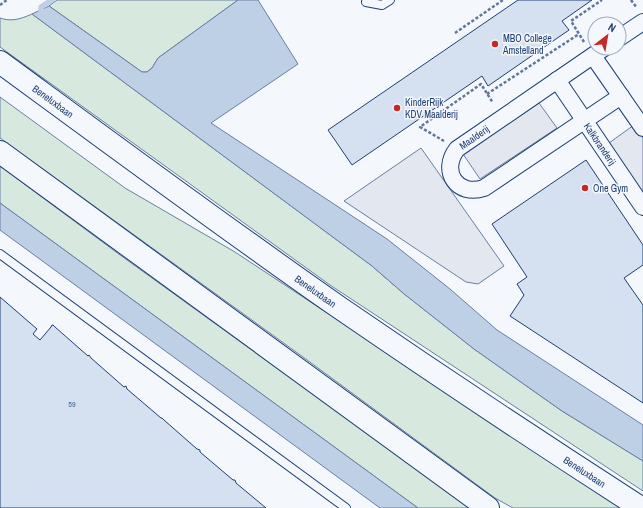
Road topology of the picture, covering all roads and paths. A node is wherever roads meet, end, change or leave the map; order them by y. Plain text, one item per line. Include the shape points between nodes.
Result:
1 (7, 0) edge
2 (390, 0) edge
3 (503, 0) edge
4 (602, 0) edge
5 (366, 2) dead end
6 (0, 5) edge
7 (643, 22) edge
8 (455, 33) dead end
9 (627, 33) edge
10 (579, 34) junction
11 (587, 41) edge
12 (593, 56) edge
13 (601, 56) edge
14 (0, 62) edge
15 (557, 80) junction
16 (487, 94) junction
17 (621, 96) junction
18 (502, 117) junction
19 (584, 121) junction
20 (643, 128) edge
21 (456, 149) junction
22 (0, 152) edge
23 (643, 207) edge
24 (0, 254) edge
25 (346, 508) edge
26 (488, 508) edge
27 (641, 508) edge

1 - 6 path
2 - 5 lane via 382,5
3 - 8 path
4 - 10 path via 571,21
7 - 9 street
10 - 11 path
10 - 16 path
12 - 15 street, Maalderij
13 - 17 street
14 - 27 main road, Beneluxbaan via 340,308
15 - 18 street, Maalderij
15 - 19 street, Kalkbranderij
16 - 18 path
16 - 21 path via 481,84 420,127
17 - 19 street, Maalderij
17 - 20 street
18 - 21 street, Maalderij
19 - 21 street, Maalderij via 484,188 477,190 463,188 453,178 450,160
19 - 23 street, Kalkbranderij
22 - 26 main road
24 - 25 lane

